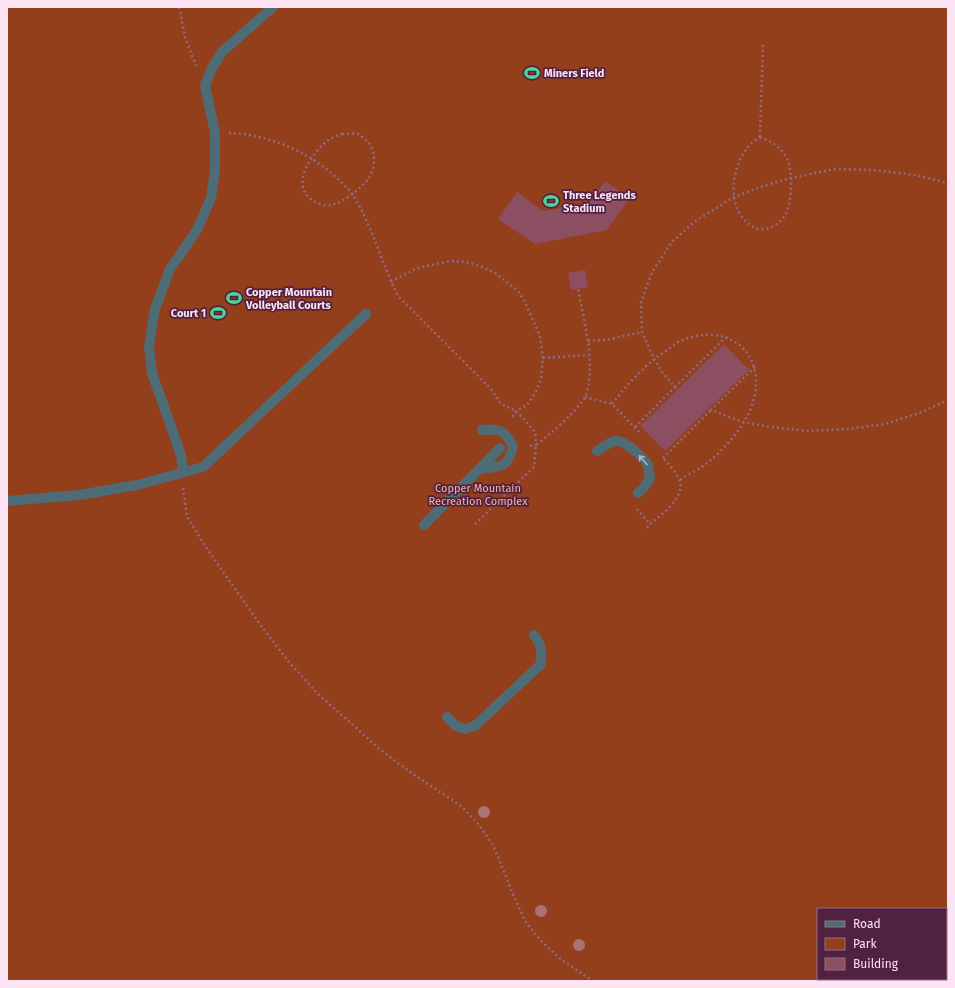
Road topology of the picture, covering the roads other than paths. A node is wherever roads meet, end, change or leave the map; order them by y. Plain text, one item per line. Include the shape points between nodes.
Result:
1 (273, 7) edge
2 (366, 314) dead end
3 (482, 430) dead end
4 (500, 448) dead end
5 (597, 451) dead end
6 (480, 469) junction
7 (183, 472) junction
8 (638, 493) dead end
9 (7, 500) edge
10 (424, 525) dead end
11 (534, 636) dead end
12 (447, 717) dead end

1 - 7 street via 222,52 205,85 215,133 215,170 211,198 197,230 170,269 155,309 149,346 152,373 181,455
2 - 7 street via 203,467
3 - 6 street via 503,432 514,446 506,464
4 - 6 street
8 -> 5 street via 650,478 648,466 636,453 625,443 617,441
6 - 10 street
7 - 9 street via 137,485 79,495
11 - 12 street via 540,643 541,664 475,726 465,729 456,726

